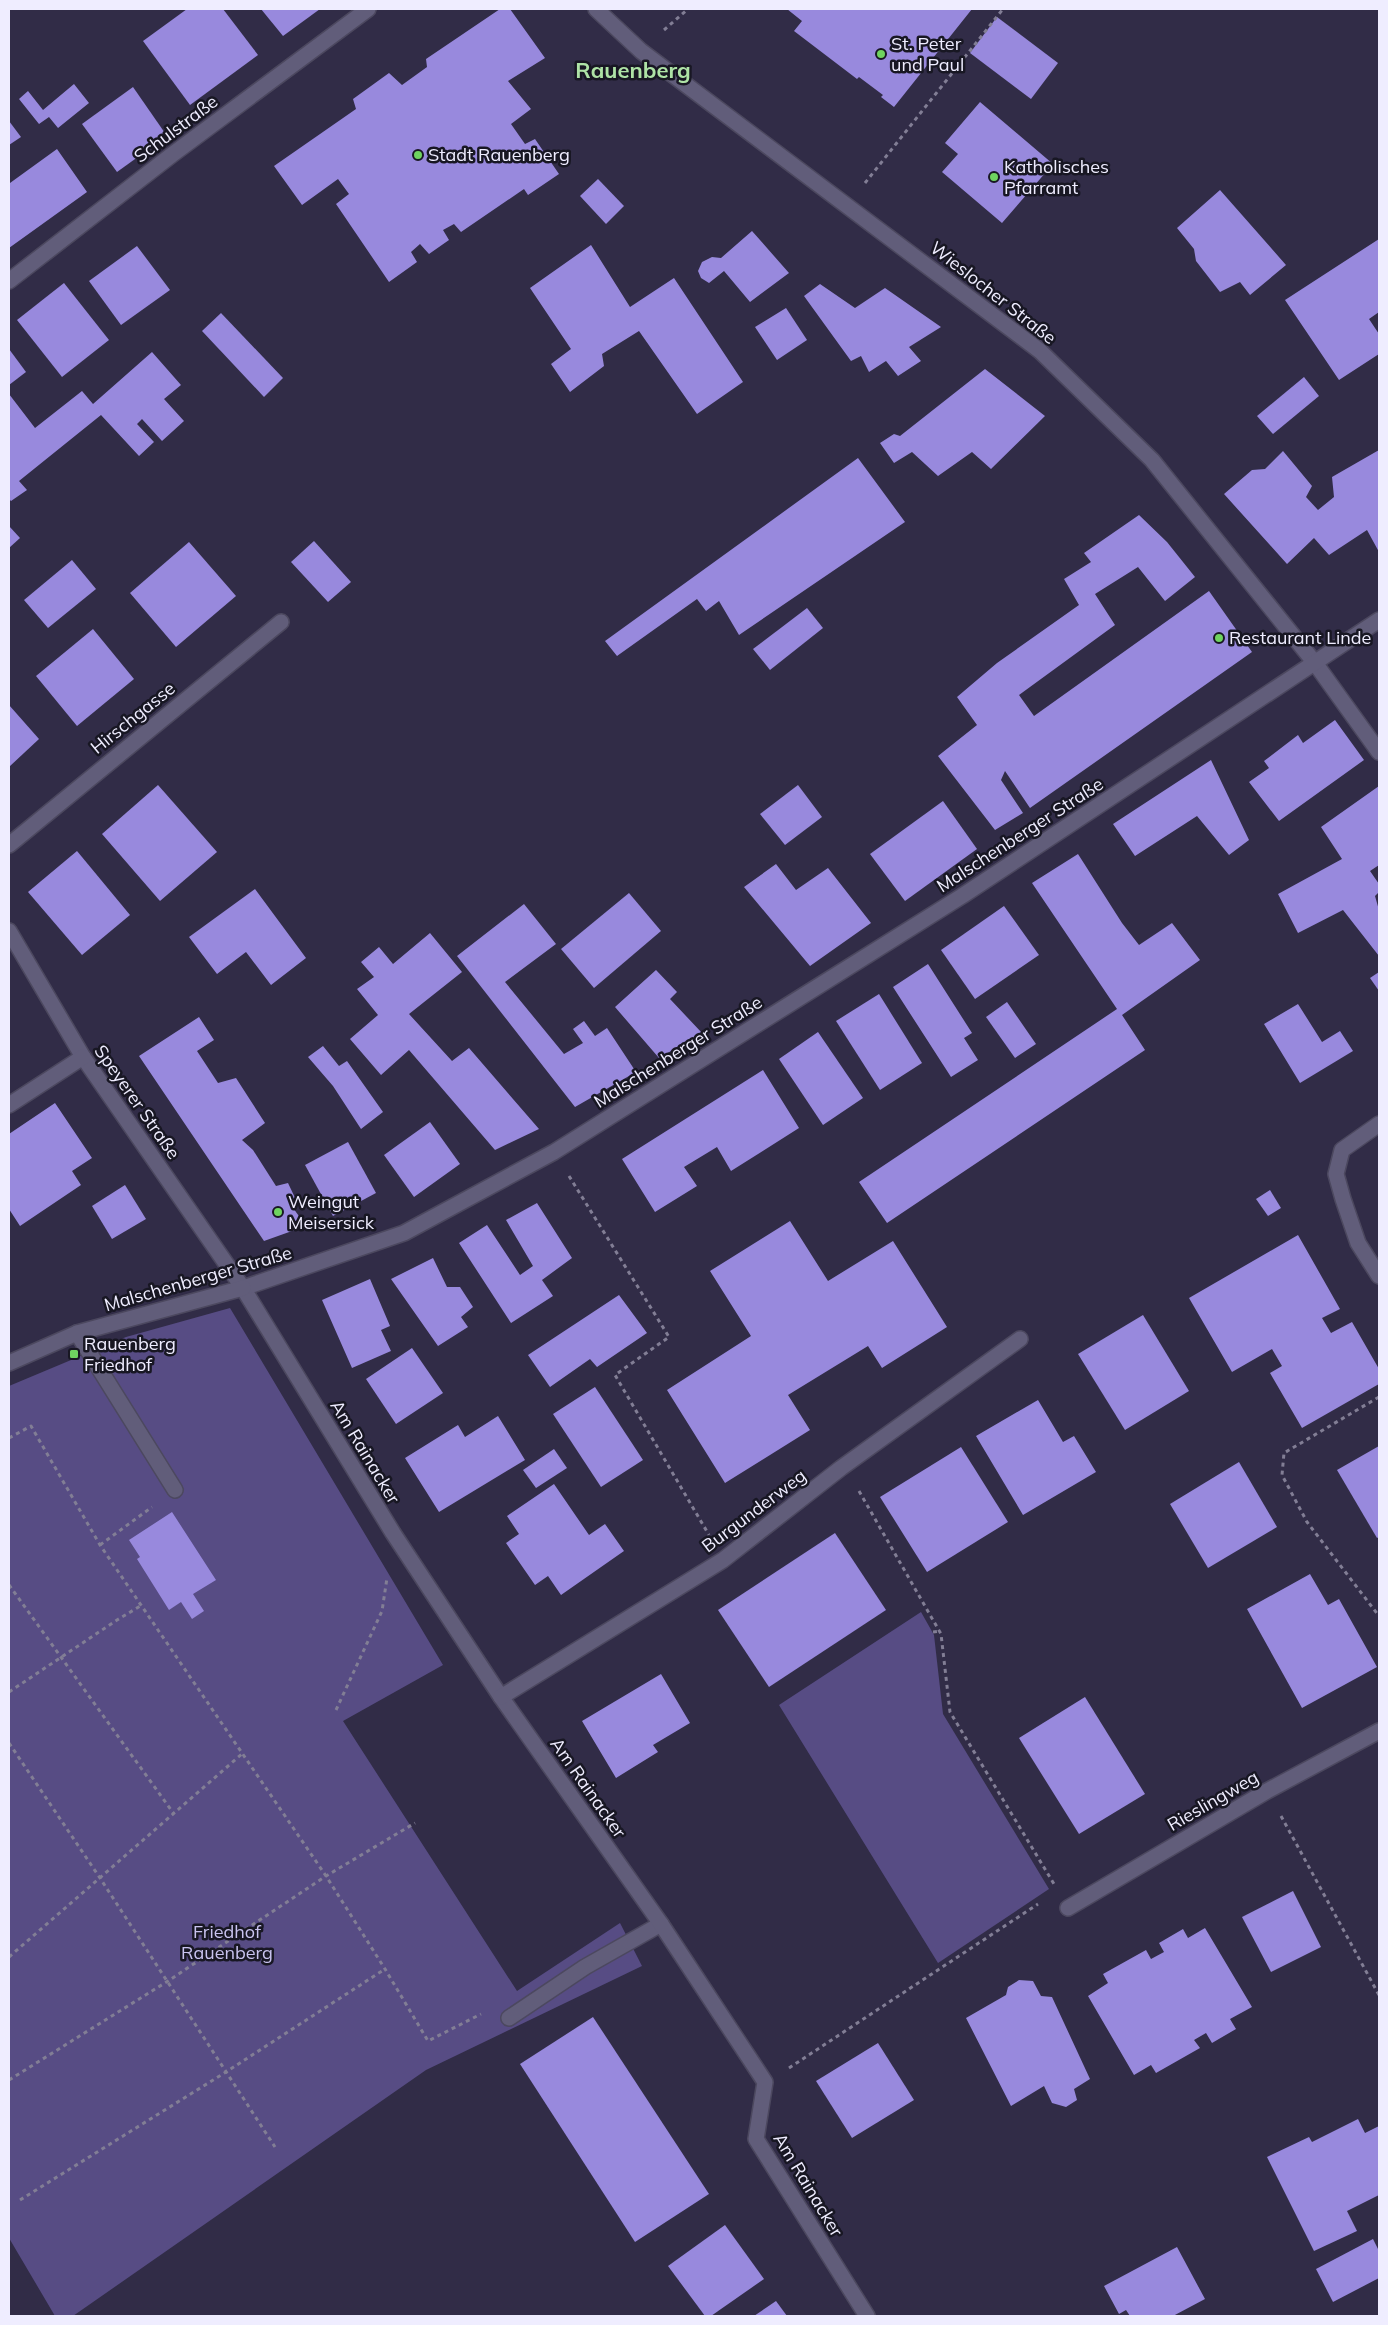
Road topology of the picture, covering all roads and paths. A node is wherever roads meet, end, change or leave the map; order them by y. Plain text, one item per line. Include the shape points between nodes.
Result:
1 (368, 9) edge
2 (596, 9) edge
3 (1003, 9) edge
4 (848, 205) junction
5 (9, 281) edge
6 (1379, 620) edge
7 (281, 622) dead end
8 (1315, 663) junction
9 (1379, 752) edge
10 (9, 845) edge
11 (9, 931) edge
12 (83, 1057) junction
13 (9, 1105) edge
14 (1379, 1124) edge
15 (554, 1152) junction
16 (1379, 1276) edge
17 (243, 1288) junction
18 (77, 1333) junction
19 (1020, 1340) dead end
20 (9, 1363) edge
21 (1379, 1397) edge
22 (9, 1438) edge
23 (842, 1468) junction
24 (174, 1490) joint
25 (393, 1533) junction
26 (100, 1545) junction
27 (723, 1560) junction
28 (9, 1585) edge
29 (142, 1605) junction
30 (1379, 1616) edge
31 (940, 1631) junction
32 (933, 1632) dead end
33 (60, 1658) junction
34 (9, 1692) edge
35 (501, 1697) junction
36 (336, 1710) dead end
37 (1379, 1731) edge
38 (9, 1743) edge
39 (243, 1753) junction
40 (1266, 1791) junction
41 (174, 1814) junction
42 (415, 1823) dead end
43 (326, 1876) junction
44 (100, 1878) junction
45 (1068, 1908) junction
46 (661, 1924) junction
47 (9, 1957) edge
48 (386, 1969) junction
49 (168, 1981) junction
50 (1379, 1995) edge
51 (509, 2018) joint
52 (226, 2072) junction
53 (9, 2080) edge
54 (765, 2082) junction
55 (275, 2147) dead end
56 (20, 2200) dead end
57 (867, 2316) edge

1 - 5 street, Schulstraße
2 - 4 street, Wieslocher Straße via 641,51
3 - 4 path
4 - 8 street, Wieslocher Straße via 1040,351 1152,460
6 - 8 street, Malschenberger Straße
7 - 10 street, Hirschgasse
8 - 9 street, Wieslocher Straße
8 - 15 street, Malschenberger Straße via 962,896
11 - 12 street, Speyerer Straße
12 - 13 street
12 - 17 street, Speyerer Straße
14 - 16 street via 1342,1150 1336,1174 1358,1243
15 - 17 street, Malschenberger Straße via 404,1233
15 - 27 path via 669,1337 615,1375
17 - 18 street, Malschenberger Straße
17 - 25 street, Am Rainacker
18 - 20 street, Malschenberger Straße
18 - 24 street
19 - 23 street, Burgunderweg
21 - 30 path via 1284,1453 1282,1475 1308,1522
22 - 26 path via 31,1426
23 - 27 street, Burgunderweg
23 - 31 path via 859,1490
24 - 26 path
25 - 35 street, Am Rainacker
25 - 36 path via 382,1611
26 - 29 path
27 - 35 street, Burgunderweg
28 - 33 path
29 - 33 path
29 - 39 path
31 - 32 path
31 - 45 path via 950,1712
33 - 34 path
33 - 41 path
35 - 46 street, Am Rainacker
37 - 40 street, Rieslingweg
38 - 44 path
39 - 41 path
39 - 43 path
40 - 45 street, Rieslingweg
40 - 50 path
41 - 44 path
42 - 43 path
43 - 48 path
43 - 49 path
44 - 47 path
44 - 49 path
45 - 54 path via 1056,1892
46 - 51 street via 585,1966
46 - 54 street, Am Rainacker
48 - 51 path via 428,2041 480,2013
48 - 52 path
49 - 52 path
49 - 53 path
52 - 55 path
52 - 56 path
54 - 57 street, Am Rainacker via 756,2139

